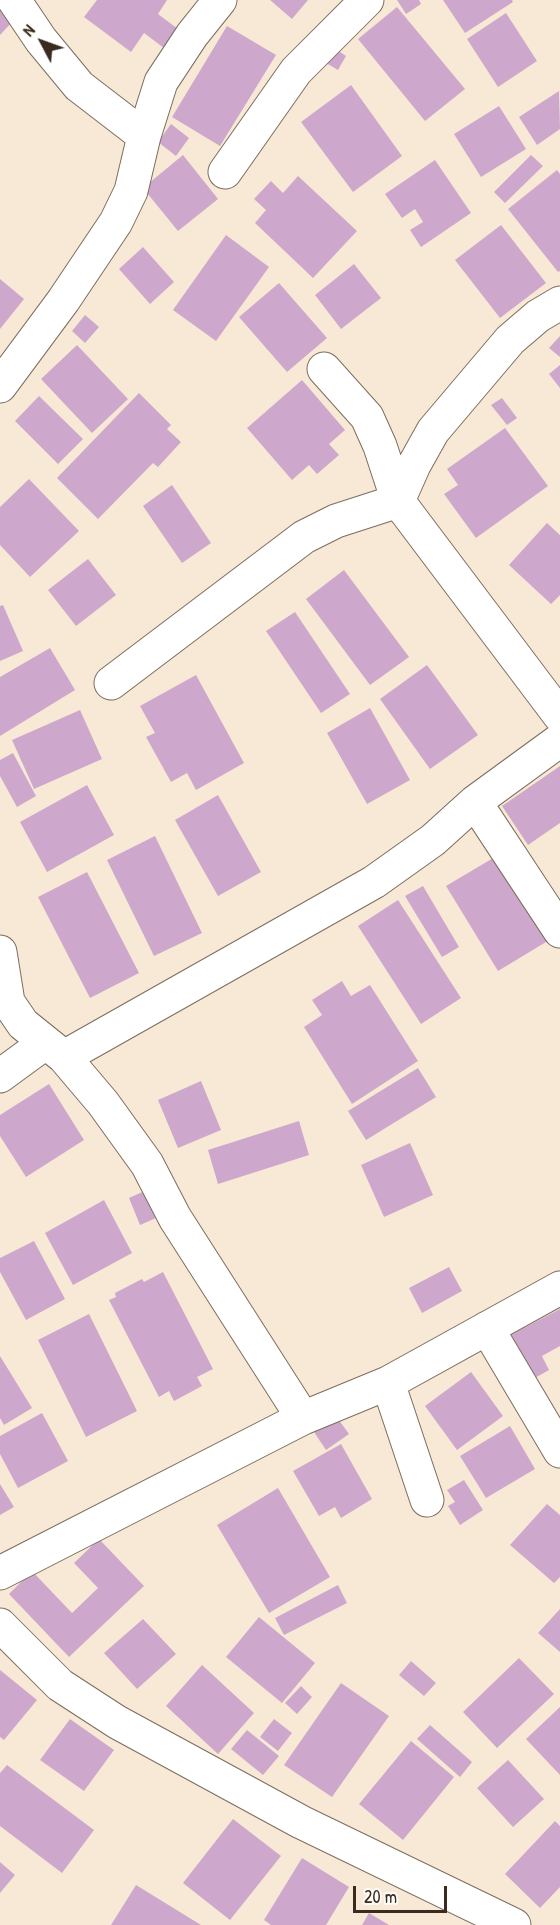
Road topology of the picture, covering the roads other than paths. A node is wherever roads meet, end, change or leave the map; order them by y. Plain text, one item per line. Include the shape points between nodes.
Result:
1 (14, 0) edge
2 (220, 0) edge
3 (367, 0) edge
4 (144, 136) junction
5 (225, 172) dead end
6 (560, 303) edge
7 (324, 369) dead end
8 (0, 386) edge
9 (398, 501) junction
10 (111, 683) dead end
11 (560, 716) edge
12 (560, 740) edge
13 (475, 802) junction
14 (560, 931) edge
15 (0, 951) edge
16 (55, 1050) junction
17 (0, 1076) edge
18 (560, 1288) edge
19 (487, 1328) junction
20 (388, 1383) junction
21 (303, 1418) junction
22 (560, 1450) edge
23 (427, 1500) dead end
24 (0, 1572) edge
25 (0, 1625) edge
26 (499, 1922) edge

1 - 4 street via 79,86
2 - 4 street via 161,82
3 - 5 street via 296,71
4 - 8 street via 131,191 116,222
6 - 9 street via 510,340 433,431
7 - 9 street via 367,417
9 - 10 street via 336,521 304,537
9 - 11 street
12 - 13 street
13 - 14 street
13 - 16 street via 433,840 375,882
15 - 16 street via 8,1002 23,1024
16 - 17 street
16 - 21 street via 103,1103 147,1164 175,1218
18 - 19 street
19 - 20 street
19 - 22 street
20 - 21 street
20 - 23 street
21 - 24 street
25 - 26 street via 60,1685 117,1722 301,1822

